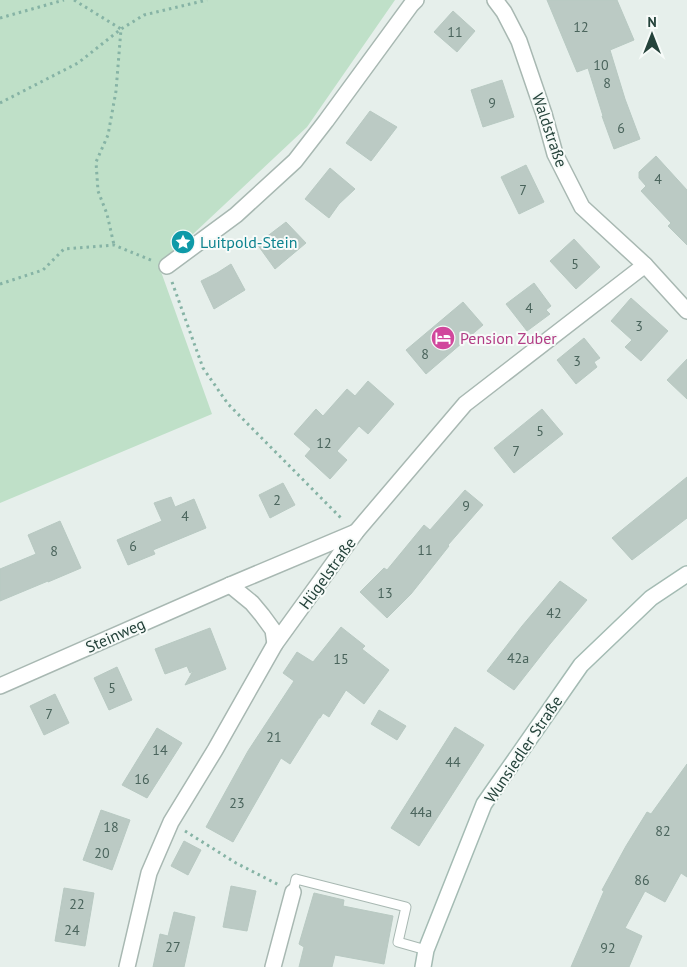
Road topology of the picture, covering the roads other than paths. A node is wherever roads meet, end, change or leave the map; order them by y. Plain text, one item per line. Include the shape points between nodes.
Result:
1 (416, 0) edge
2 (494, 0) edge
3 (645, 265) junction
4 (167, 266) road end
5 (687, 311) edge
6 (356, 532) junction
7 (687, 574) edge
8 (230, 585) junction
9 (275, 644) junction
10 (0, 686) edge
11 (293, 892) joint
12 (426, 950) junction
13 (127, 967) edge
14 (273, 967) edge
15 (423, 967) edge

1 - 4 street via 295,161 236,215
2 - 3 street, Waldstraße via 519,41 555,154 582,207
3 - 5 street, Waldstraße
3 - 6 street, Hügelstraße via 465,404
6 - 8 street, Steinweg
6 - 9 street, Hügelstraße
7 - 12 street, Wunsiedler Straße via 651,598 581,665 484,804
8 - 9 street via 262,615 273,630
8 - 10 street, Steinweg
9 - 13 street, Hügelstraße via 171,822 149,873
11 - 12 lane via 296,880 406,907 398,942
11 - 14 street
12 - 15 street, Wunsiedler Straße

